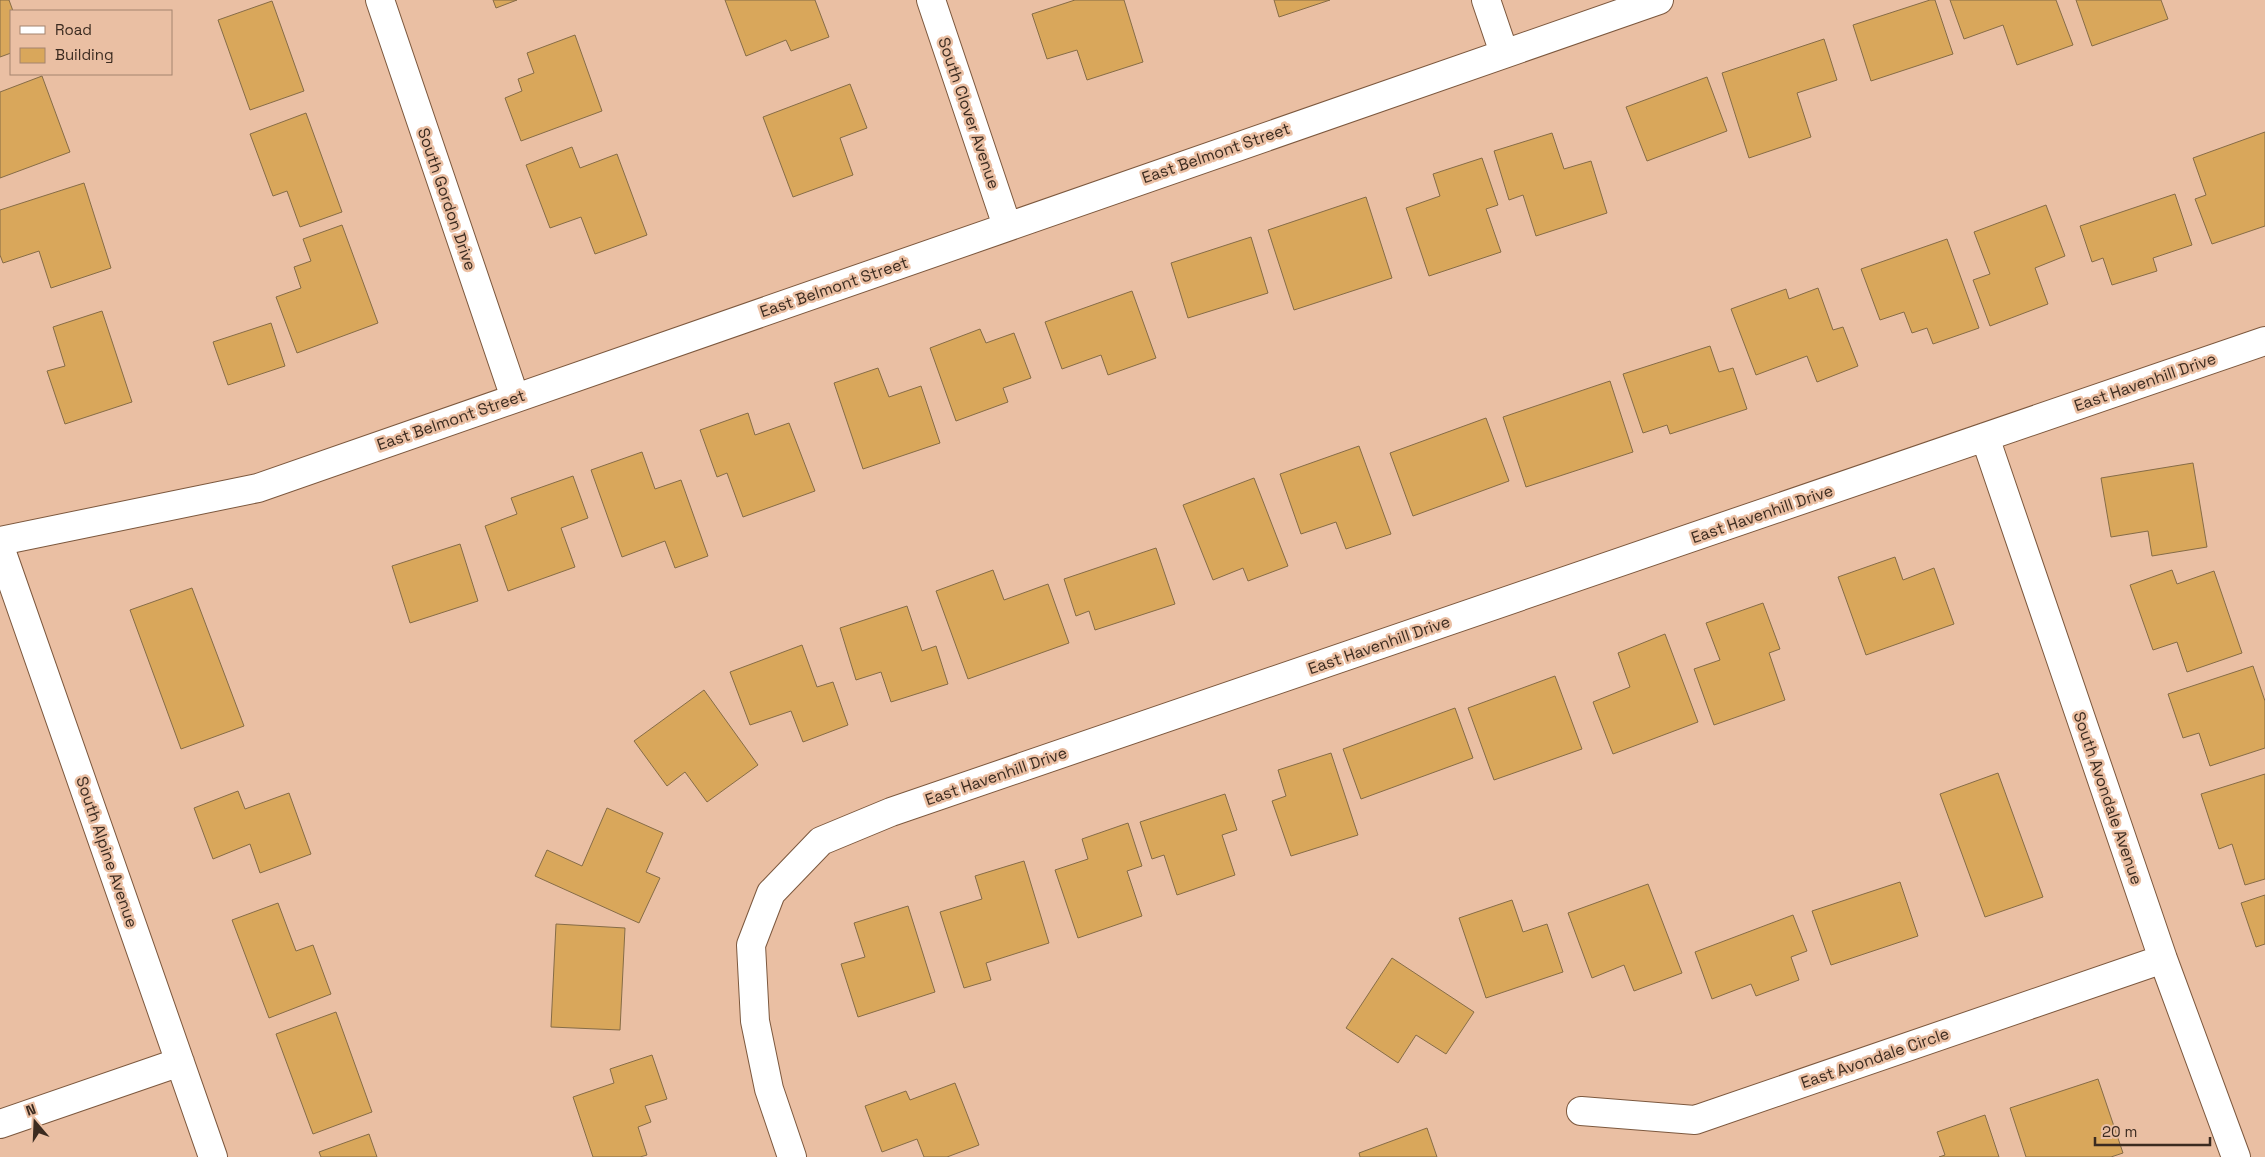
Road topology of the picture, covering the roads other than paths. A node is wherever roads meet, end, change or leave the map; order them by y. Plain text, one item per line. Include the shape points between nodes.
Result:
1 (380, 0) edge
2 (931, 0) edge
3 (1486, 0) edge
4 (1659, 0) edge
5 (1504, 53) junction
6 (1007, 226) junction
7 (2265, 341) edge
8 (515, 398) junction
9 (1985, 437) junction
10 (0, 542) edge
11 (0, 547) edge
12 (2163, 959) junction
13 (180, 1062) junction
14 (1581, 1111) dead end
15 (0, 1124) edge
16 (214, 1157) edge
17 (792, 1157) edge
18 (2236, 1157) edge

1 - 8 street, South Gordon Drive
2 - 6 street, South Clover Avenue
3 - 5 street
4 - 5 street, East Belmont Street
5 - 6 street, East Belmont Street
6 - 8 street, East Belmont Street
7 - 9 street, East Havenhill Drive
8 - 10 street, East Belmont Street via 258,488
9 - 12 street, South Avondale Avenue
9 - 17 street, East Havenhill Drive via 891,812 821,841 771,894 751,945 755,1021 769,1089
11 - 13 street, South Alpine Avenue
12 - 14 street, East Avondale Circle via 1694,1120
12 - 18 street, South Avondale Avenue
13 - 15 street
13 - 16 street, South Alpine Avenue

